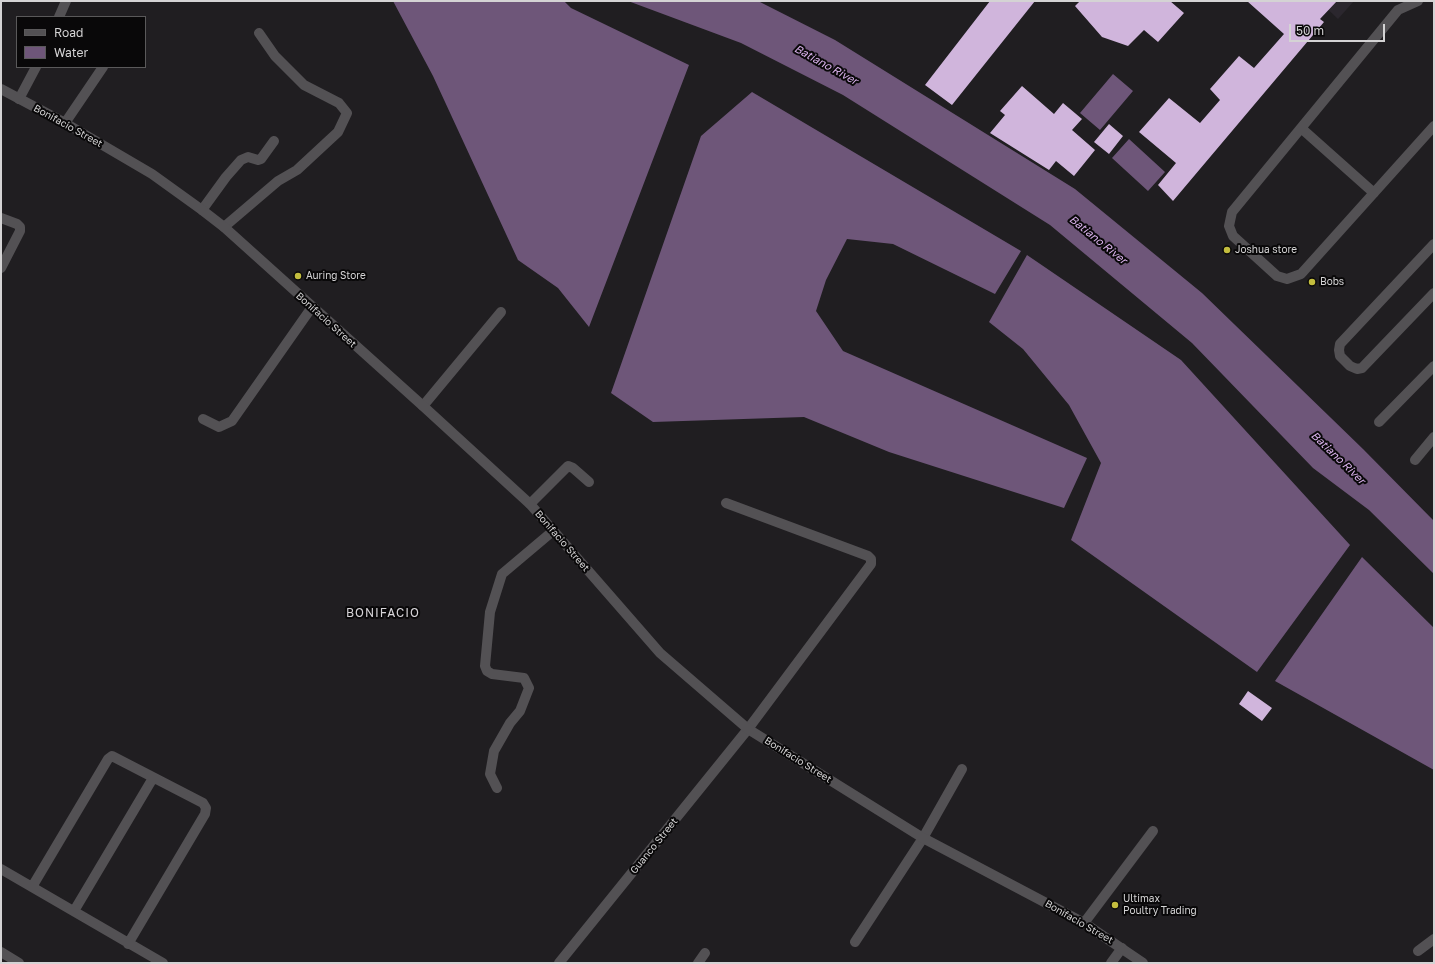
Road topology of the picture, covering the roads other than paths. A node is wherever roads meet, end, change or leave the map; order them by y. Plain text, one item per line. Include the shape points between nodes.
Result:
1 (66, 1) edge
2 (1418, 1) edge
3 (59, 16) edge
4 (259, 33) dead end
5 (35, 68) edge
6 (102, 68) edge
7 (2, 92) edge
8 (19, 99) junction
9 (65, 123) junction
10 (1434, 126) edge
11 (1301, 128) junction
12 (274, 141) dead end
13 (1374, 193) junction
14 (202, 210) junction
15 (1, 218) edge
16 (224, 227) junction
17 (1434, 244) edge
18 (1, 268) edge
19 (1434, 293) edge
20 (312, 307) junction
21 (501, 312) dead end
22 (1434, 366) edge
23 (423, 406) junction
24 (203, 419) dead end
25 (1379, 422) dead end
26 (1434, 437) edge
27 (1415, 460) dead end
28 (589, 482) dead end
29 (726, 503) dead end
30 (530, 504) junction
31 (553, 531) junction
32 (748, 729) junction
33 (962, 769) dead end
34 (153, 778) junction
35 (497, 788) dead end
36 (1153, 832) dead end
37 (923, 838) junction
38 (1, 869) edge
39 (32, 887) junction
40 (74, 911) junction
41 (1084, 923) junction
42 (1434, 939) edge
43 (855, 942) dead end
44 (128, 944) junction
45 (1122, 948) junction
46 (1418, 951) dead end
47 (1, 952) edge
48 (705, 953) dead end
49 (19, 963) edge
50 (163, 963) edge
51 (559, 963) edge
52 (698, 963) edge
53 (1111, 963) edge
54 (1144, 963) edge

1 - 3 street
2 - 11 street via 1398,10
4 - 16 street via 275,56 304,85 339,103 347,113 338,132 297,170 278,181
5 - 8 street
6 - 9 street
7 - 8 street, Bonifacio Street
8 - 9 street, Bonifacio Street
9 - 14 street, Bonifacio Street via 152,174
10 - 13 street
11 - 13 street
11 - 13 street via 1232,212 1229,226 1233,236 1277,276 1286,280 1301,274
12 - 14 street via 261,159 248,157 241,160
14 - 16 street, Bonifacio Street
15 - 18 street via 17,224 20,231
16 - 20 street, Bonifacio Street
17 - 19 street via 1340,344 1340,356 1350,366 1362,368
20 - 23 street, Bonifacio Street
20 - 24 street via 232,421 219,427
21 - 23 street
22 - 25 street
23 - 30 street, Bonifacio Street
26 - 27 street
28 - 30 street via 568,466
29 - 32 street, Guanco Street via 871,559 869,568
30 - 31 street, Bonifacio Street
31 - 32 street, Bonifacio Street via 660,653
31 - 35 street via 502,574 490,612 485,666 487,671 492,674 524,678 529,688 520,711 494,751 490,774
32 - 37 street, Bonifacio Street
32 - 51 street, Guanco Street
33 - 37 street
34 - 39 street via 114,756 110,757
34 - 40 street
34 - 44 street via 203,803 206,808 205,814
36 - 41 street
37 - 41 street, Bonifacio Street
37 - 43 street
38 - 39 street
39 - 40 street
40 - 44 street
41 - 45 street, Bonifacio Street
42 - 46 street
44 - 50 street
45 - 53 street
45 - 54 street, Bonifacio Street
47 - 49 street
48 - 52 street

